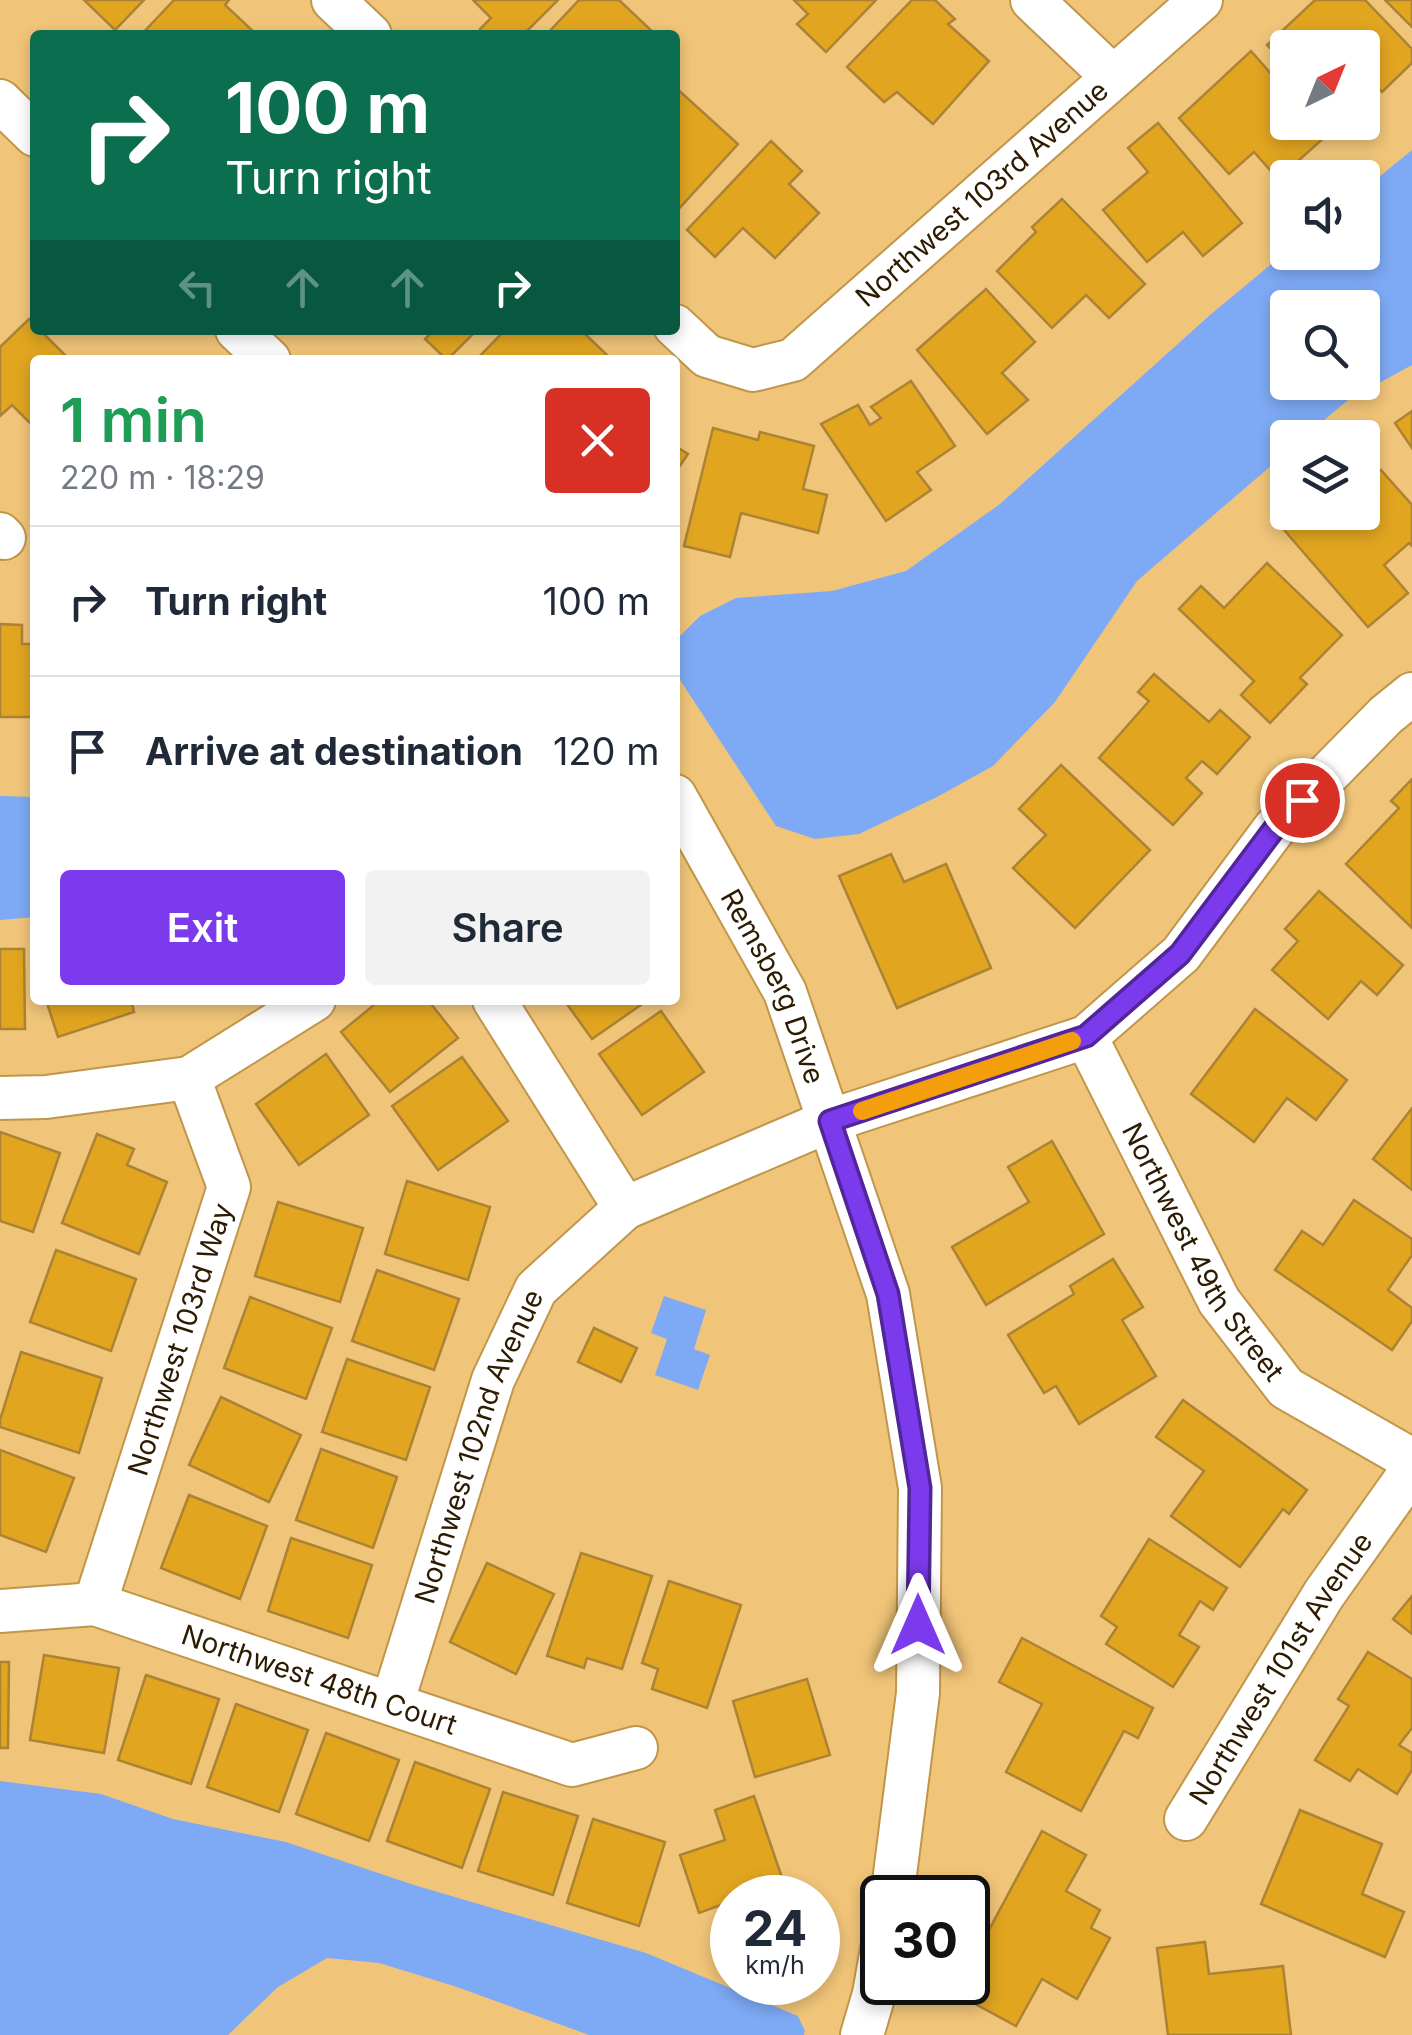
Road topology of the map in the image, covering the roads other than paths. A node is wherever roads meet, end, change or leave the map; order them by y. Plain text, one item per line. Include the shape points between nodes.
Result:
1 (333, 0) edge
2 (1032, 0) edge
3 (1201, 0) edge
4 (365, 30) edge
5 (1113, 78) junction
6 (0, 101) edge
7 (30, 130) edge
8 (680, 331) edge
9 (243, 335) edge
10 (263, 355) edge
11 (1412, 694) edge
12 (680, 805) edge
13 (306, 1005) edge
14 (497, 1005) edge
15 (1086, 1036) junction
16 (189, 1078) junction
17 (0, 1098) edge
18 (830, 1121) junction
19 (625, 1208) junction
20 (1412, 1460) edge
21 (1412, 1470) edge
22 (95, 1604) junction
23 (0, 1611) edge
24 (392, 1704) junction
25 (636, 1748) dead end
26 (1186, 1819) dead end
27 (895, 1875) edge
28 (871, 2005) edge
29 (862, 2035) edge

1 - 4 street
2 - 5 street
3 - 5 street, Northwest 103rd Avenue
5 - 8 street, Northwest 103rd Avenue via 793,360 753,370 707,356
6 - 7 street
9 - 10 street
11 - 15 street via 1274,829 1180,954
12 - 18 street, Remsberg Drive via 785,992
13 - 16 street
14 - 19 street
15 - 18 street, Northwest 102nd Avenue
15 - 20 street, Northwest 49th Street via 1218,1301 1286,1388
16 - 17 street
16 - 22 street, Northwest 103rd Way via 229,1187
18 - 19 street, Northwest 102nd Avenue
18 - 27 street, Remsberg Drive via 888,1294 920,1488 918,1693
19 - 24 street, Northwest 102nd Avenue via 536,1290 493,1380
21 - 26 street, Northwest 101st Avenue via 1324,1594
22 - 23 street, Northwest 48th Court
22 - 24 street, Northwest 48th Court
24 - 25 street, Northwest 48th Court via 572,1766
28 - 29 street

